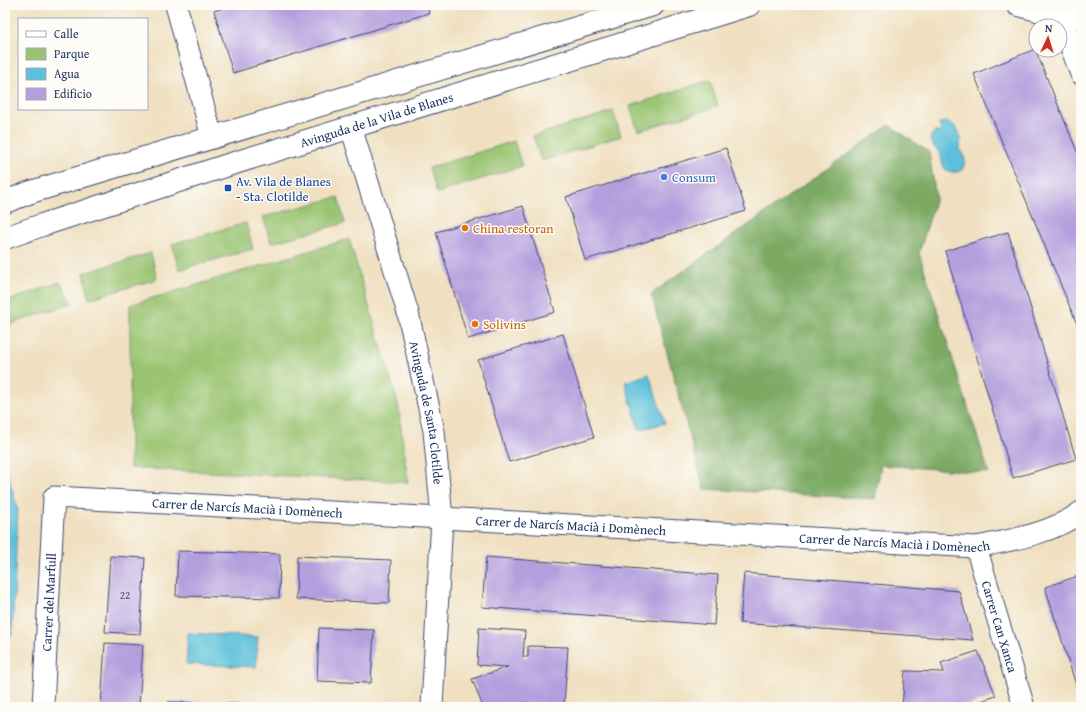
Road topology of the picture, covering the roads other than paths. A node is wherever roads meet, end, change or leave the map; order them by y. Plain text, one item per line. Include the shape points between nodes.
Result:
1 (176, 5) edge
2 (653, 5) edge
3 (749, 5) edge
4 (1016, 5) edge
5 (1060, 16) junction
6 (1081, 19) edge
7 (1081, 74) edge
8 (351, 127) junction
9 (212, 137) junction
10 (5, 202) edge
11 (5, 238) edge
12 (54, 497) joint
13 (1081, 512) edge
14 (442, 518) junction
15 (976, 547) junction
16 (43, 707) edge
17 (432, 707) edge
18 (1024, 707) edge

1 - 9 street
2 - 9 main road
3 - 8 main road, Avinguda de la Vila de Blanes
4 - 5 street
5 - 6 street
5 - 7 street
8 - 11 main road, Avinguda de la Vila de Blanes
8 - 14 street, Avinguda de Santa Clotilde via 408,313 434,431
9 - 10 main road
12 - 14 street, Carrer de Narcís Macià i Domènech
12 - 16 street, Carrer del Marfull
13 - 15 street, Carrer de Narcís Macià i Domènech via 1074,518 1029,536
14 - 15 street, Carrer de Narcís Macià i Domènech
14 - 17 street, Avinguda de Santa Clotilde
15 - 18 street, Carrer Can Xanca

